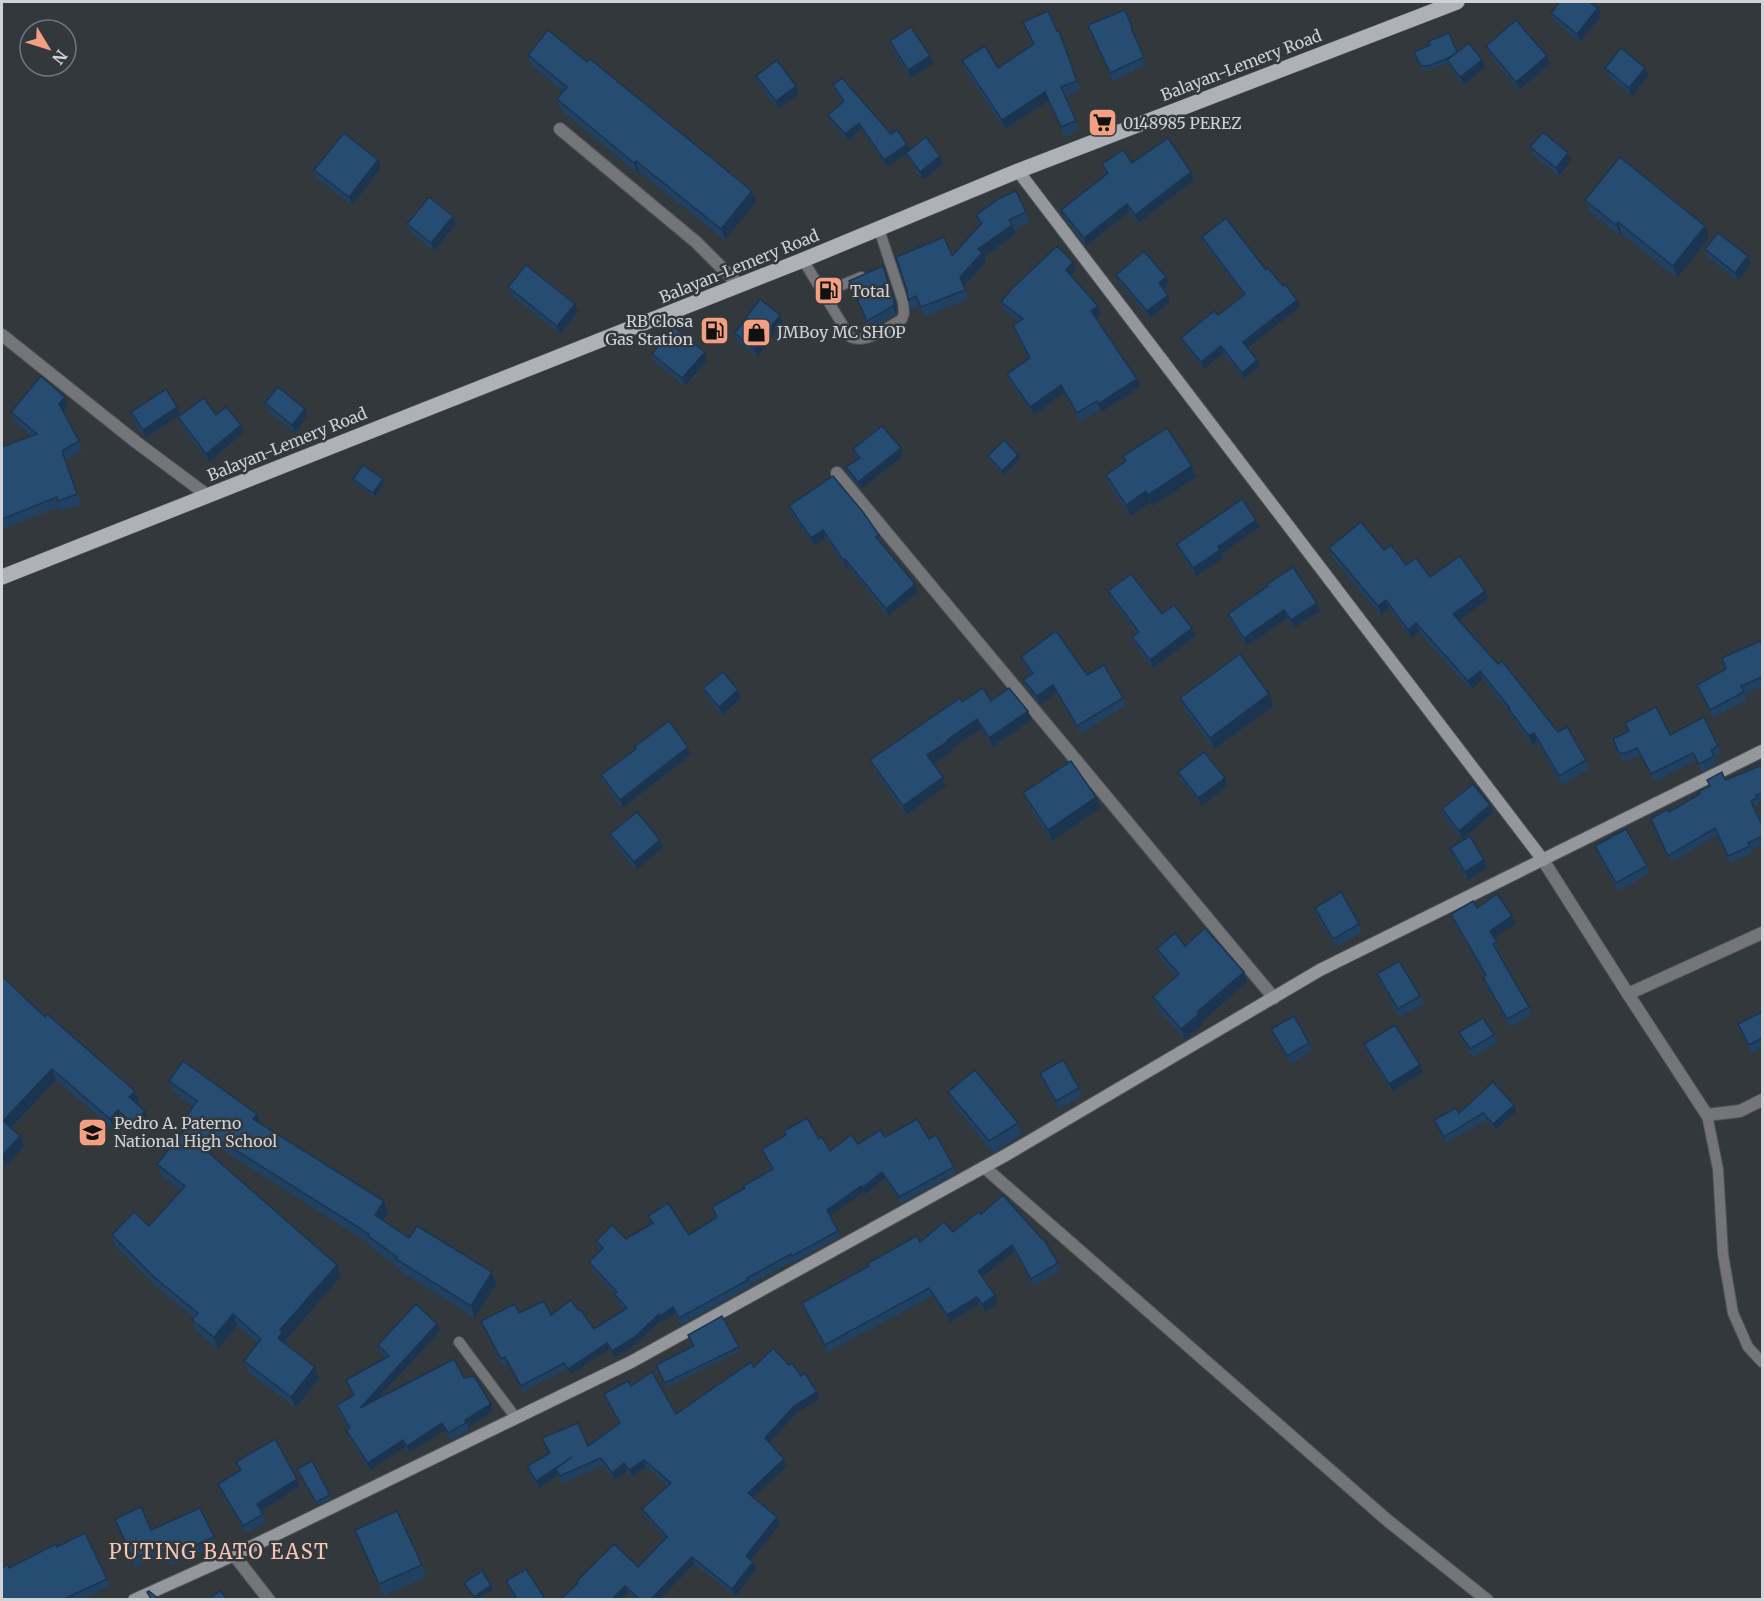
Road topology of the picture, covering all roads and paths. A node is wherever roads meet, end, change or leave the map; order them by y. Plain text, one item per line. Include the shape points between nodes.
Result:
1 (1457, 2) edge
2 (560, 129) dead end
3 (1018, 171) junction
4 (879, 229) junction
5 (803, 260) junction
6 (881, 268) junction
7 (739, 285) junction
8 (823, 293) junction
9 (2, 335) edge
10 (837, 473) dead end
11 (207, 495) junction
12 (2, 577) edge
13 (1762, 751) edge
14 (1544, 860) junction
15 (1762, 933) edge
16 (1628, 994) junction
17 (1274, 998) junction
18 (1762, 1100) edge
19 (1707, 1115) junction
20 (984, 1167) junction
21 (459, 1342) dead end
22 (1762, 1362) edge
23 (516, 1418) junction
24 (234, 1555) junction
25 (134, 1599) edge
26 (269, 1599) edge
27 (1487, 1599) edge

1 - 3 main road, Balayan-Lemery Road
2 - 7 street via 696,242
3 - 4 main road, Balayan-Lemery Road
3 - 14 street
4 - 5 main road, Balayan-Lemery Road
4 - 6 lane
5 - 7 main road, Balayan-Lemery Road
5 - 8 lane
6 - 8 lane
6 - 8 lane via 903,302 904,313 902,319 867,339 850,337
7 - 11 main road, Balayan-Lemery Road
9 - 11 street
10 - 17 street
11 - 12 main road, Balayan-Lemery Road
13 - 14 street
14 - 16 street
14 - 17 street via 1320,970
15 - 16 street
16 - 19 street
17 - 20 street
18 - 19 street via 1740,1111
19 - 22 lane via 1718,1169 1723,1254 1733,1313 1748,1347
20 - 23 street via 631,1362
20 - 27 street via 1387,1520
21 - 23 lane
23 - 24 street
24 - 25 street
24 - 26 street

